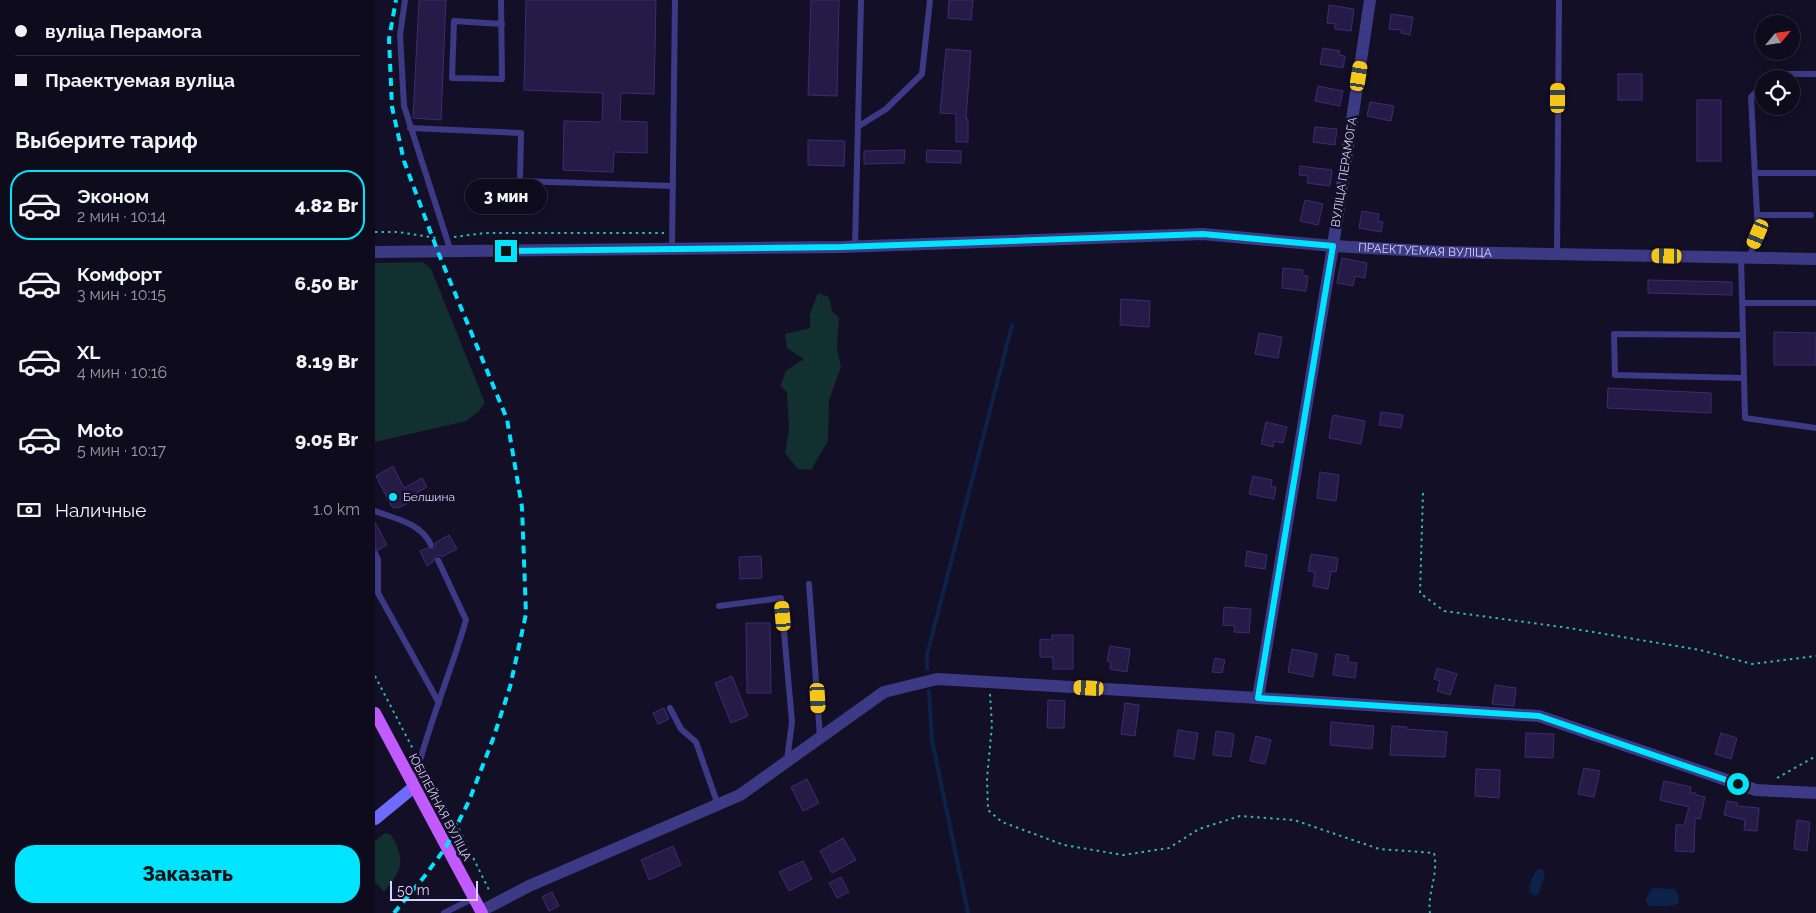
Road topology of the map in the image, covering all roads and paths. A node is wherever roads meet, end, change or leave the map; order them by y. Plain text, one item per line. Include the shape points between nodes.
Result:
1 (405, 0) edge
2 (501, 0) edge
3 (675, 0) edge
4 (861, 0) edge
5 (929, 0) edge
6 (1370, 0) edge
7 (1559, 0) edge
8 (502, 24) junction
9 (1800, 74) edge
10 (1816, 74) edge
11 (1755, 93) edge
12 (859, 126) junction
13 (410, 128) junction
14 (1816, 172) edge
15 (1755, 173) junction
16 (673, 186) junction
17 (1757, 215) junction
18 (1811, 215) dead end
19 (375, 232) edge
20 (672, 234) junction
21 (446, 238) junction
22 (855, 246) junction
23 (1333, 246) junction
24 (672, 250) junction
25 (375, 252) edge
26 (451, 252) junction
27 (1557, 254) junction
28 (1745, 257) junction
29 (1816, 259) edge
30 (1741, 303) junction
31 (1816, 303) edge
32 (1743, 335) junction
33 (1744, 378) junction
34 (1816, 428) edge
35 (1423, 493) dead end
36 (375, 511) edge
37 (431, 545) dead end
38 (375, 554) edge
39 (438, 560) dead end
40 (809, 584) dead end
41 (719, 606) dead end
42 (1816, 656) edge
43 (375, 676) edge
44 (977, 682) junction
45 (1258, 698) junction
46 (439, 704) junction
47 (669, 708) dead end
48 (375, 713) edge
49 (820, 738) junction
50 (1816, 756) edge
51 (420, 760) junction
52 (787, 761) junction
53 (1773, 780) dead end
54 (414, 787) junction
55 (1816, 793) edge
56 (718, 805) junction
57 (375, 819) edge
58 (474, 898) junction
59 (495, 904) junction
60 (482, 912) edge
61 (444, 913) edge
62 (1430, 913) edge

1 - 13 lane via 400,35 404,106
2 - 8 lane
3 - 16 lane
4 - 12 lane
5 - 12 lane via 922,74 886,109
6 - 23 street, ВУЛІЦА ПЕРАМОГА
7 - 27 lane
8 - 8 lane via 502,80 453,78 455,21
9 - 10 lane
11 - 15 lane via 1751,97
12 - 22 lane
13 - 16 lane via 521,133 521,181
13 - 21 lane
14 - 15 lane
15 - 17 lane
16 - 20 lane
17 - 18 lane
17 - 28 lane via 1758,234
19 - 21 path
20 - 21 path via 485,234
20 - 24 lane
21 - 26 lane
22 - 23 street, ПРАЕКТУЕМАЯ ВУЛІЦА via 1203,234
22 - 24 street, ПРАЕКТУЕМАЯ ВУЛІЦА
23 - 27 street, ПРАЕКТУЕМАЯ ВУЛІЦА
23 - 45 street, ВУЛІЦА ПЕРАМОГА
24 - 26 street, ПРАЕКТУЕМАЯ ВУЛІЦА
25 - 26 street, ПРАЕКТУЕМАЯ ВУЛІЦА
27 - 28 street, ПРАЕКТУЕМАЯ ВУЛІЦА
28 - 29 street, ПРАЕКТУЕМАЯ ВУЛІЦА
28 - 30 lane
30 - 31 lane
30 - 32 lane
32 - 33 lane
32 - 33 lane via 1614,334 1615,375
33 - 34 lane via 1745,418
35 - 42 path via 1420,593 1444,611 1691,648 1752,664
36 - 37 lane via 418,527
38 - 46 lane via 378,559 378,592
39 - 46 lane via 466,620
40 - 49 lane
41 - 52 lane via 781,598 792,722
43 - 51 path
44 - 45 street
44 - 49 street via 937,679 884,692
44 - 62 path via 990,691 992,725 987,778 988,810 1002,822 1064,844 1123,855 1169,848 1199,828 1240,816 1293,820 1379,849 1434,853 1437,864
45 - 55 street via 1539,716 1756,790
46 - 51 lane
47 - 56 lane via 681,729 696,742
48 - 54 main road, ЮБІЛЕЙНАЯ ВУЛІЦА
49 - 52 street
50 - 53 path
51 - 54 lane
51 - 59 path via 438,798 457,825
52 - 56 street via 740,794
54 - 57 main road
54 - 58 main road, ЮБІЛЕЙНАЯ ВУЛІЦА
56 - 59 street via 529,886
58 - 60 main road, ЮБІЛЕЙНАЯ ВУЛІЦА
58 - 61 lane
59 - 60 street

